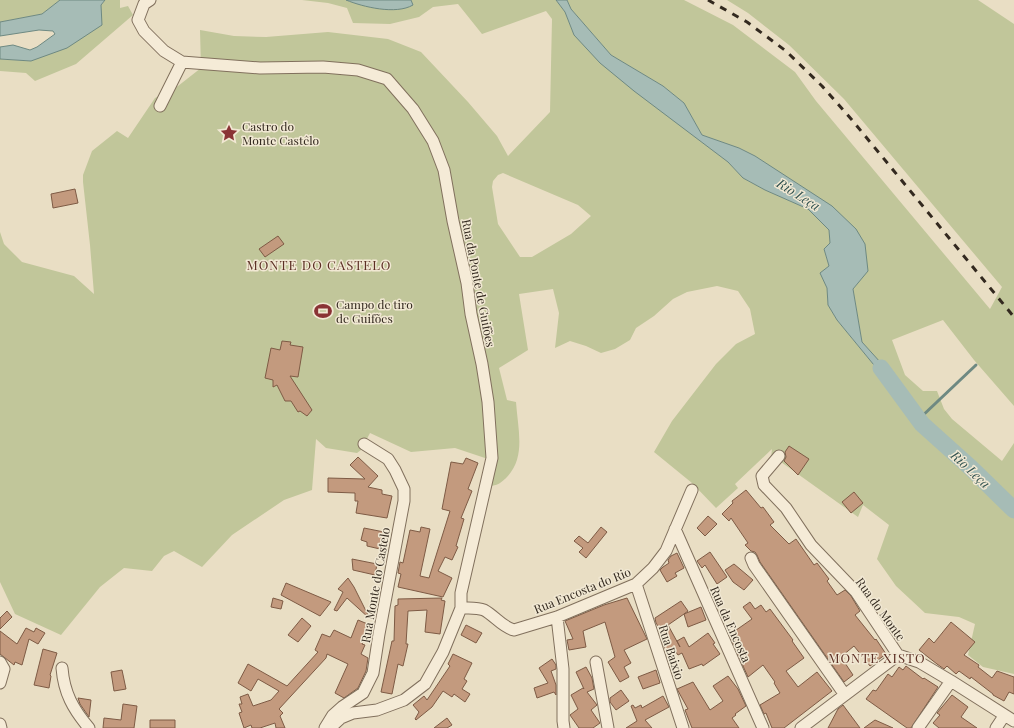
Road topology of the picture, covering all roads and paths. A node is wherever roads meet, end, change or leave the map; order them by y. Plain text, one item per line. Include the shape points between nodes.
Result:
1 (150, 0) edge
2 (182, 62) junction
3 (160, 106) dead end
4 (364, 444) dead end
5 (779, 456) dead end
6 (692, 490) dead end
7 (676, 529) junction
8 (751, 558) dead end
9 (636, 584) junction
10 (461, 608) junction
11 (557, 616) junction
12 (898, 655) junction
13 (0, 662) edge
14 (596, 662) dead end
15 (62, 668) dead end
16 (951, 680) junction
17 (0, 683) edge
18 (845, 695) junction
19 (1004, 716) junction
20 (1014, 721) edge
21 (0, 724) edge
22 (807, 727) edge
23 (2, 728) edge
24 (89, 728) edge
25 (325, 728) edge
26 (330, 728) edge
27 (564, 728) edge
28 (608, 728) edge
29 (683, 728) edge
30 (763, 728) edge
31 (918, 728) edge
32 (996, 728) edge

1 - 2 street, Rua da Ponte de Guifões via 144,4 138,20 144,31 164,51
2 - 3 street
2 - 10 street, Rua da Ponte de Guifões via 260,68 323,67 365,72 387,79 413,109 433,141 444,170 467,283 488,402 492,458 461,593
4 - 25 street, Rua Monte do Castelo via 388,459 400,478 404,489 404,501 373,673 363,693 333,715
5 - 12 street, Rua do Monte via 762,476 764,485 786,508 811,546 856,592
6 - 7 street, Rua Encosta do Rio
7 - 9 street, Rua Encosta do Rio via 666,551
7 - 30 street, Rua da Encosta
8 - 18 street
9 - 11 street, Rua Encosta do Rio
9 - 29 street, Rua Baixio
10 - 11 street, Rua Encosta do Rio via 484,610 508,629 514,630
10 - 26 street, Rua da Ponte de Guifões via 443,652 425,684 404,700 377,710 341,718
11 - 27 street via 563,669
12 - 16 street, Rua do Monte via 919,662
12 - 18 street
13 - 17 street via 4,669
14 - 28 street
15 - 24 street via 63,682 70,701
16 - 19 street, Rua do Monte
16 - 31 street
18 - 22 street
19 - 20 street, Rua do Monte
19 - 32 street
21 - 23 street

